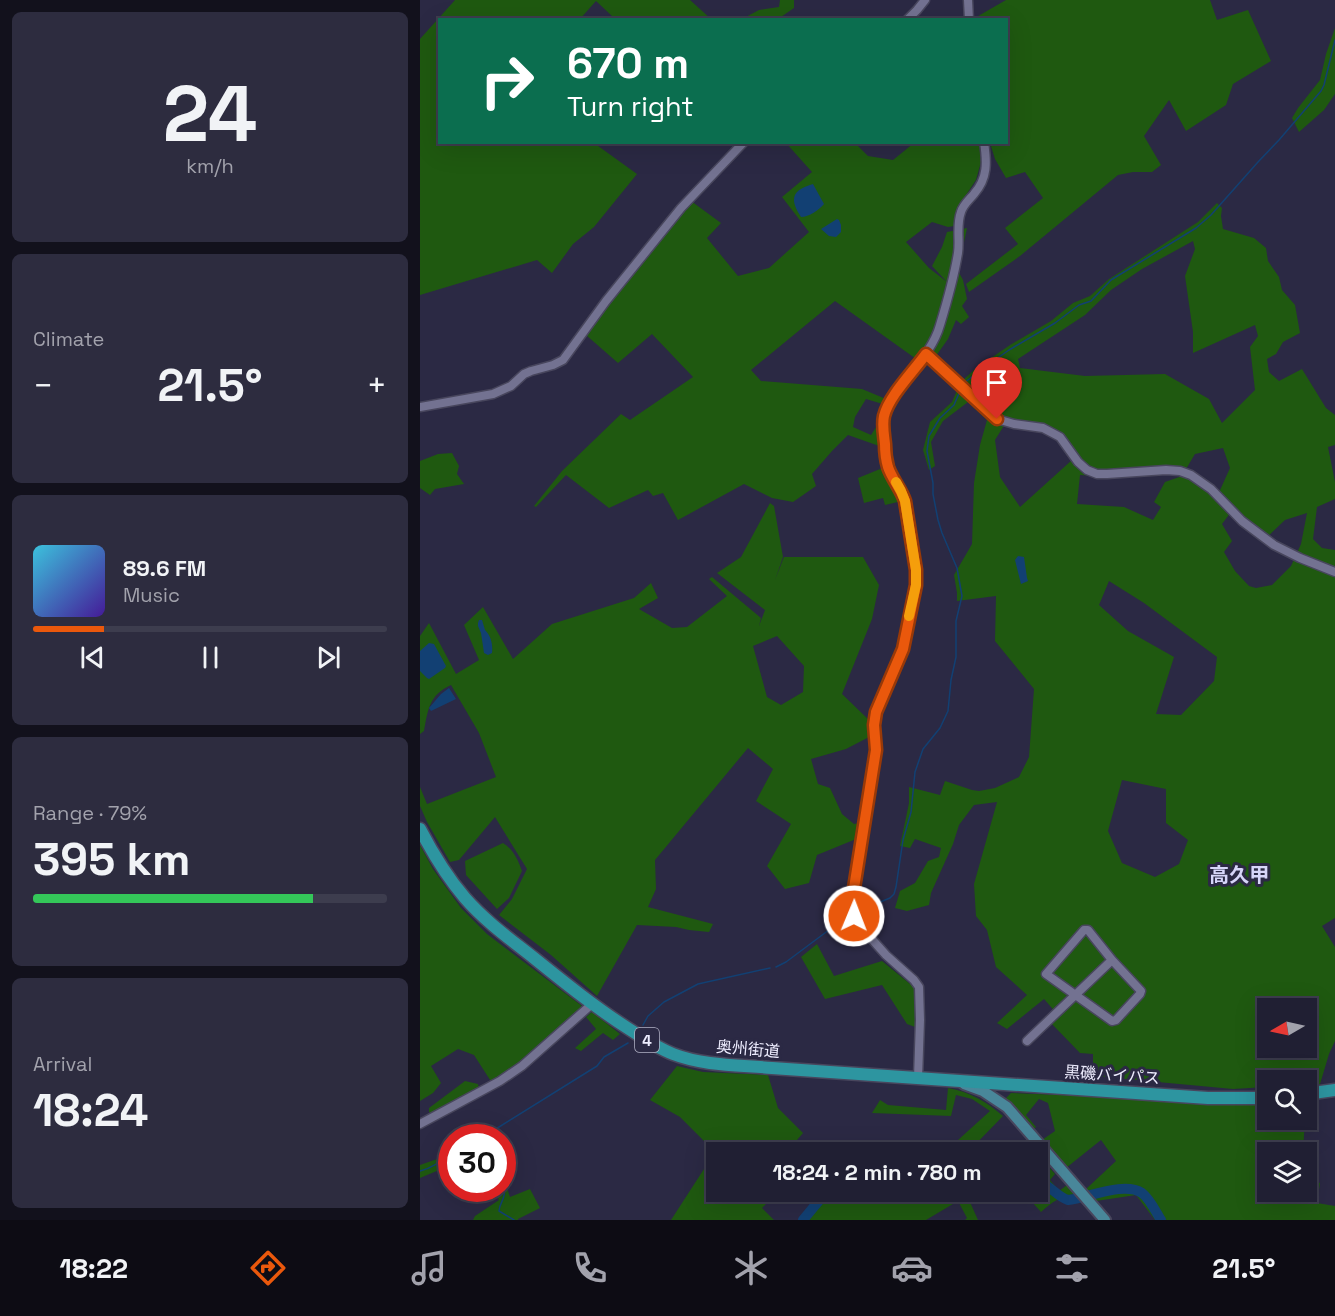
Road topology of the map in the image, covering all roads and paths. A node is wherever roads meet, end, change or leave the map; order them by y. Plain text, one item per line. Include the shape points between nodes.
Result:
1 (925, 0) edge
2 (968, 0) edge
3 (909, 18) edge
4 (969, 18) edge
5 (742, 144) edge
6 (984, 144) edge
7 (926, 354) junction
8 (420, 407) edge
9 (1335, 572) edge
10 (420, 829) edge
11 (1112, 960) junction
12 (1076, 995) junction
13 (592, 1004) junction
14 (1027, 1041) dead end
15 (918, 1078) junction
16 (955, 1081) junction
17 (1015, 1086) junction
18 (1335, 1090) edge
19 (1317, 1092) edge
20 (1257, 1098) edge
21 (1007, 1107) junction
22 (420, 1124) edge
23 (1105, 1220) edge

1 - 3 street
2 - 4 street
5 - 8 street via 674,216 563,360 524,374 511,386 493,394
6 - 7 street via 986,171 959,218 957,255 938,332
7 - 9 street via 997,419 1043,428 1060,437 1087,470 1097,474 1166,470 1191,474 1274,545
7 - 15 street via 893,397 884,418 886,460 905,501 916,585 903,649 876,712 876,750 851,907 856,921 919,987
10 - 13 highway, 奥州街道 / 4 via 466,900
11 - 12 street
11 - 12 street via 1141,991 1116,1020
11 - 12 street via 1084,930 1043,978
12 - 14 street
13 - 15 highway, 奥州街道 / 4 via 659,1048 694,1060
13 - 22 street via 522,1066
15 - 16 highway, 奥州街道 / 4
16 - 17 highway, 黒磯バイパス / 4
16 - 21 main road, 奥州街道 via 983,1091
17 - 20 highway, 黒磯バイパス / 4
17 - 21 main road via 1002,1095
18 - 19 highway
21 - 23 main road, 奥州街道

